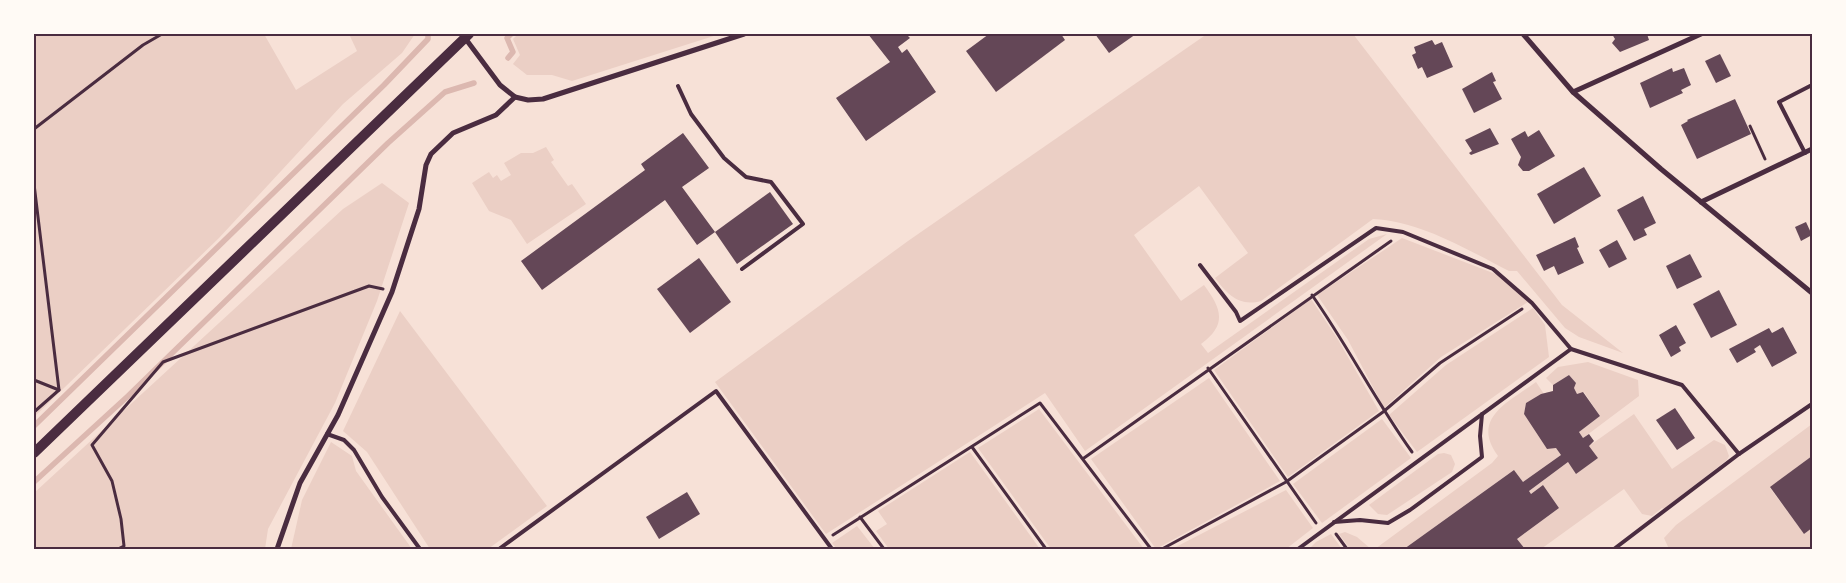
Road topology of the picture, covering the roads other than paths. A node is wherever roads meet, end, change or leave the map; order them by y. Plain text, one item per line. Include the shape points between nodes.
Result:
1 (744, 34) edge
2 (1523, 34) edge
3 (1701, 34) edge
4 (465, 35) edge
5 (1812, 85) edge
6 (678, 86) dead end
7 (1573, 92) junction
8 (515, 97) junction
9 (1812, 149) edge
10 (1805, 153) junction
11 (1701, 202) junction
12 (1200, 265) dead end
13 (742, 269) dead end
14 (1812, 293) edge
15 (1571, 349) junction
16 (1812, 404) edge
17 (1482, 414) junction
18 (327, 434) junction
19 (34, 453) edge
20 (1739, 454) junction
21 (1334, 522) junction
22 (277, 549) edge
23 (420, 549) edge
24 (499, 549) edge
25 (832, 549) edge
26 (1298, 549) edge
27 (1614, 549) edge

1 - 8 street via 543,99
2 - 7 street
3 - 7 street
4 - 8 street via 500,85
4 - 19 main road
5 - 10 lane via 1779,102
6 - 13 lane via 691,114 724,158 746,177 761,179 777,187 804,224
7 - 11 street
8 - 18 street via 496,115 453,133 430,154 419,209 392,292
9 - 10 street
10 - 11 street
11 - 14 street
12 - 15 lane via 1240,321 1376,228 1404,232 1494,269 1532,303
15 - 17 lane
15 - 20 lane via 1682,385
16 - 20 lane
17 - 21 lane
17 - 21 lane via 1482,457 1410,510 1388,523
18 - 22 street via 300,483
18 - 23 lane via 344,440 354,450 382,497
20 - 27 lane
21 - 26 lane
24 - 25 lane via 716,392

